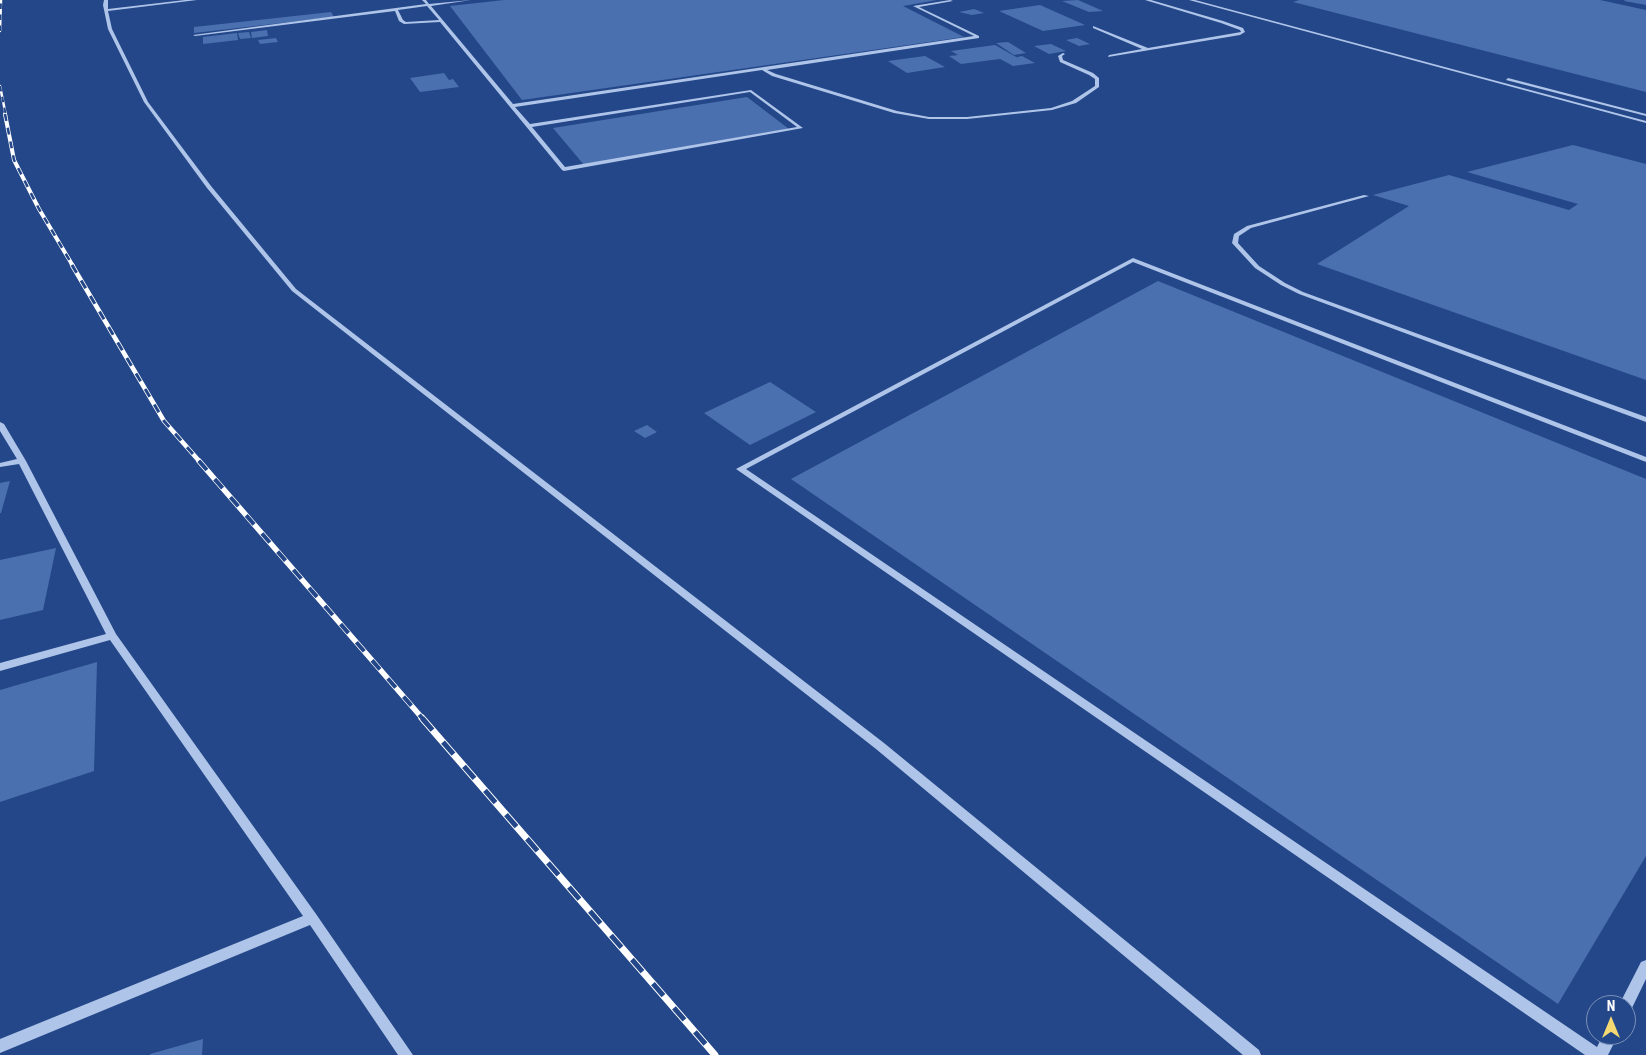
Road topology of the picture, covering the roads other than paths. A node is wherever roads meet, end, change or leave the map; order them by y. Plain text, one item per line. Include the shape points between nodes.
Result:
1 (149, 0) edge
2 (195, 0) edge
3 (424, 0) edge
4 (469, 0) edge
5 (949, 0) edge
6 (1147, 0) edge
7 (1191, 0) edge
8 (1213, 0) edge
9 (106, 5) edge
10 (428, 5) junction
11 (396, 9) junction
12 (442, 22) junction
13 (1094, 26) dead end
14 (195, 35) dead end
15 (1148, 50) junction
16 (1062, 54) dead end
17 (1418, 55) junction
18 (1108, 56) dead end
19 (1409, 58) junction
20 (764, 69) junction
21 (1494, 75) dead end
22 (1503, 77) dead end
23 (512, 106) junction
24 (1646, 115) edge
25 (1646, 122) edge
26 (529, 126) junction
27 (1366, 196) dead end
28 (1646, 420) edge
29 (0, 424) edge
30 (1646, 460) edge
31 (22, 461) junction
32 (0, 465) edge
33 (112, 636) junction
34 (0, 667) edge
35 (312, 918) junction
36 (1646, 966) edge
37 (1631, 995) edge
38 (0, 1046) edge
39 (406, 1055) edge
40 (1254, 1055) edge
41 (1598, 1055) edge

1 - 9 street
2 - 9 street
3 - 10 lane
4 - 10 lane
5 - 20 street via 915,6 978,37
6 - 15 street via 1222,22 1243,32
7 - 19 street
8 - 17 street
9 - 40 street via 110,29 146,102 209,187 294,290 880,746
10 - 11 street
10 - 12 lane
11 - 12 street via 405,24
11 - 14 street
12 - 23 lane
13 - 15 street
15 - 18 street
16 - 20 street via 1060,60 1091,74 1097,79 1097,86 1061,107 967,118 924,117 896,112 791,81
17 - 19 street
17 - 21 street
19 - 25 street
20 - 23 street
22 - 24 street
23 - 26 lane
26 - 26 street via 564,170 801,128 751,91
27 - 28 street via 1249,227 1236,236 1235,243 1257,267 1301,293
29 - 31 street
30 - 41 street via 1133,260 740,469
31 - 32 street
31 - 33 street
33 - 34 street
33 - 35 street
35 - 38 street
35 - 39 street
36 - 37 street

